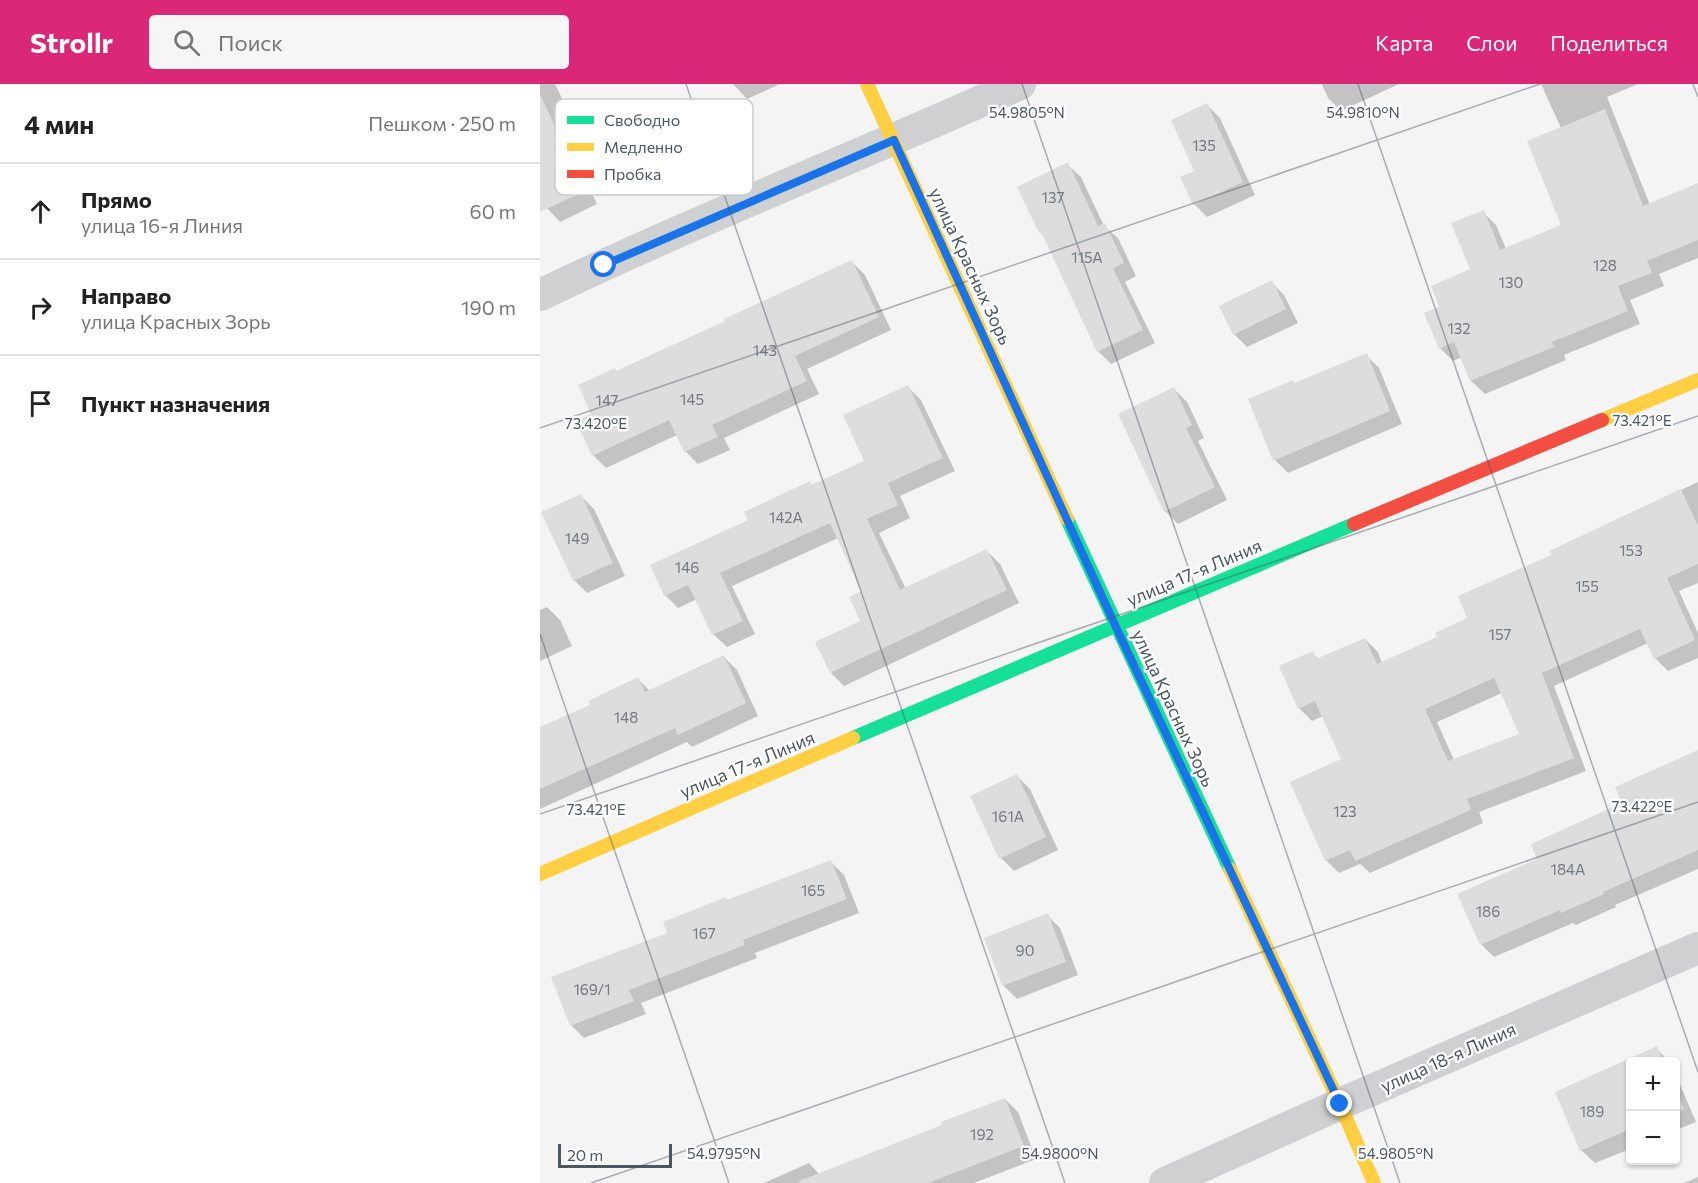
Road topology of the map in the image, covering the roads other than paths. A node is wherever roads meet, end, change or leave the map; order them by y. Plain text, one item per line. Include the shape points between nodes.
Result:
1 (867, 84) edge
2 (1020, 84) edge
3 (894, 140) junction
4 (540, 295) edge
5 (1698, 380) edge
6 (1115, 625) junction
7 (540, 874) edge
8 (1698, 948) edge
9 (1340, 1104) junction
10 (1165, 1183) edge
11 (1374, 1183) edge

1 - 3 street, улица Красных Зорь
2 - 3 street
3 - 4 street
3 - 6 street, улица Красных Зорь
5 - 6 street, улица 17-я Линия
6 - 7 street, улица 17-я Линия
6 - 9 street, улица Красных Зорь
8 - 9 street, улица 18-я Линия
9 - 10 street, улица 18-я Линия
9 - 11 street, улица Красных Зорь

